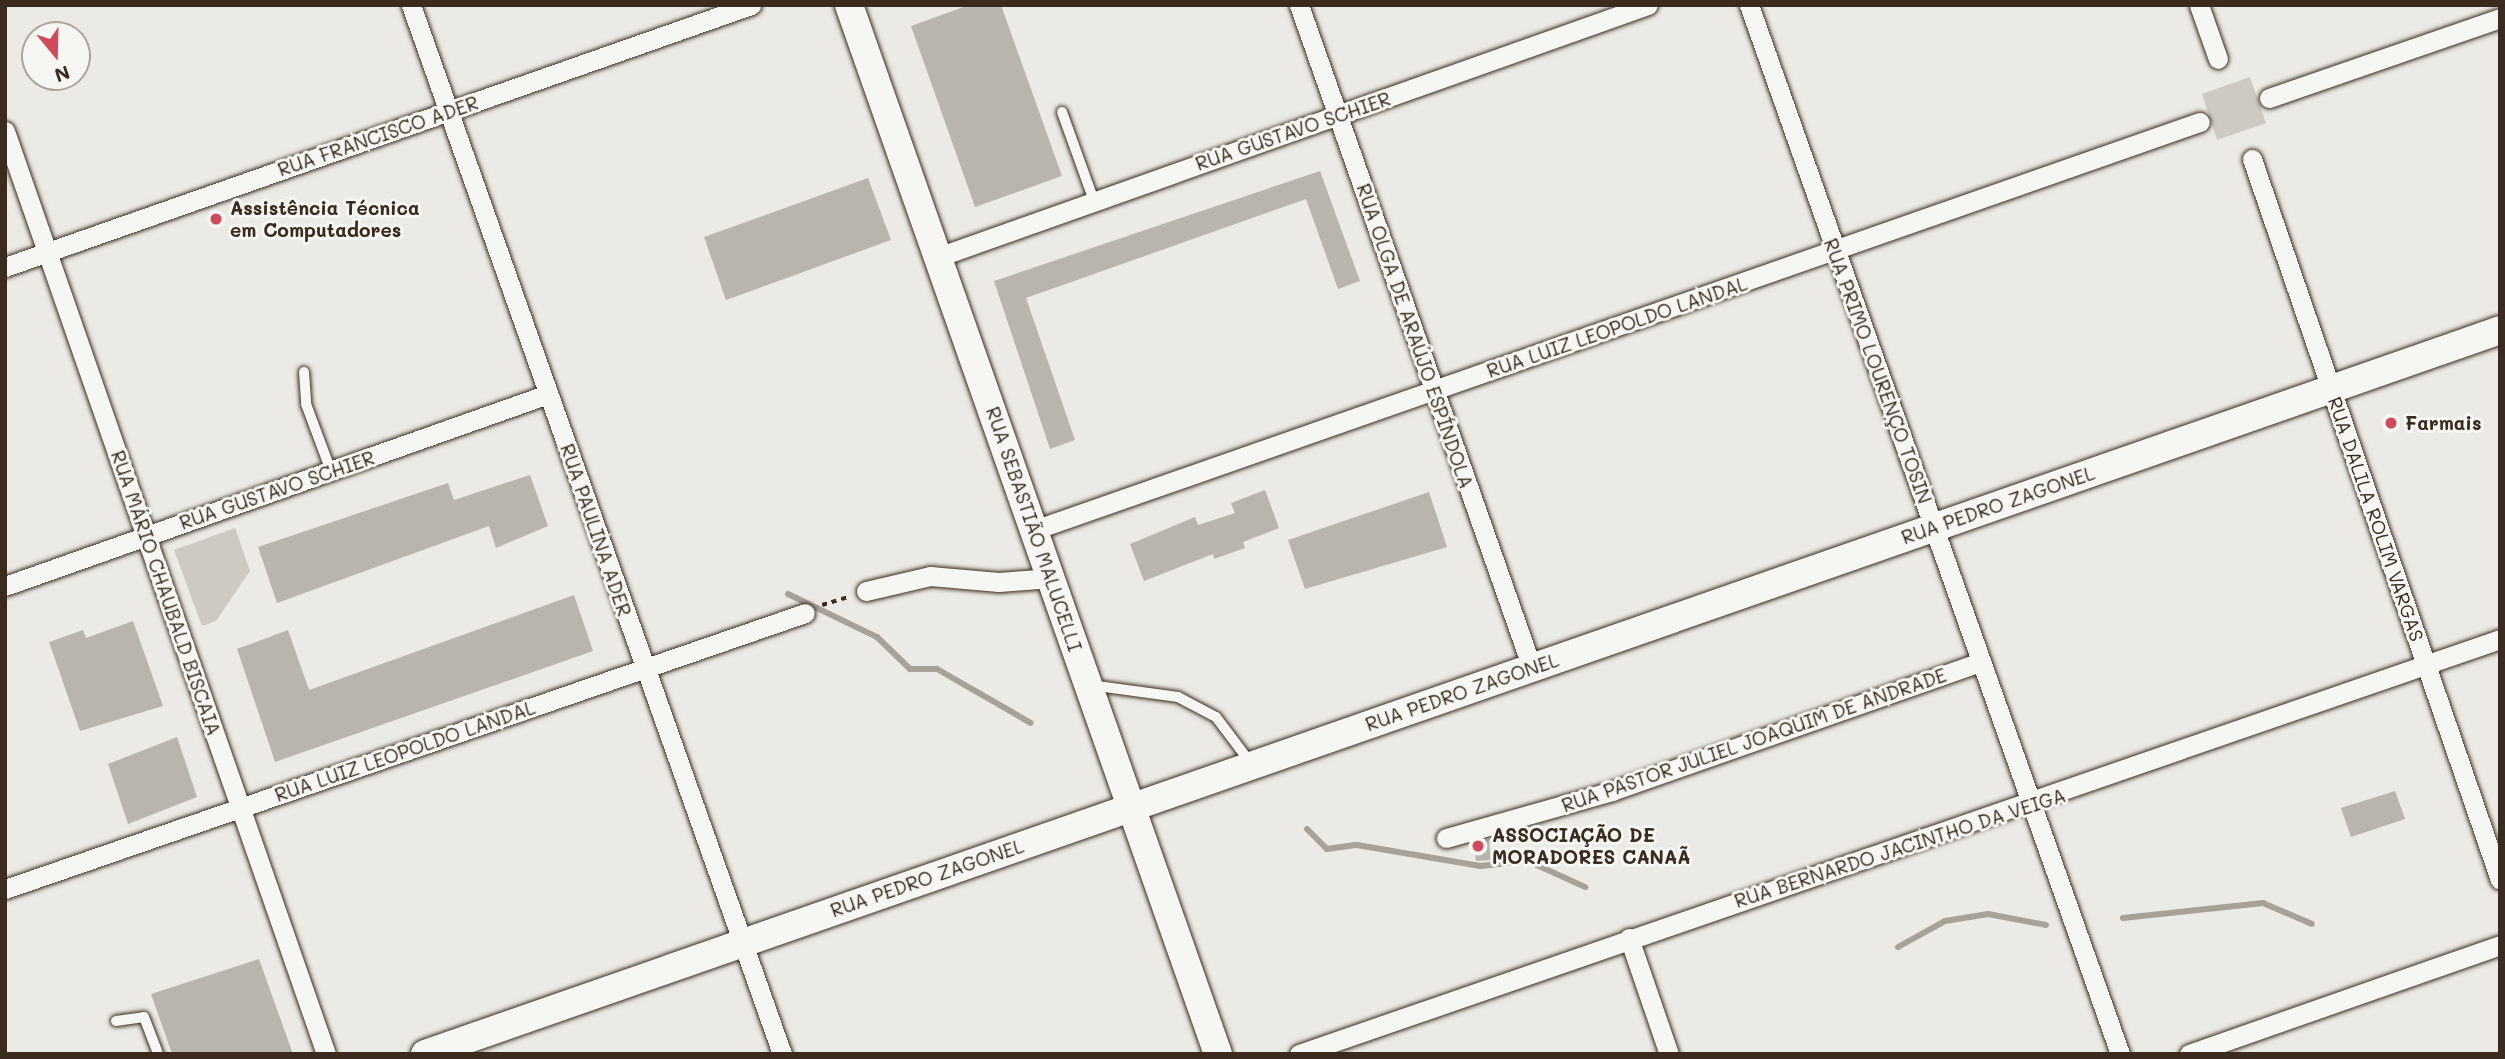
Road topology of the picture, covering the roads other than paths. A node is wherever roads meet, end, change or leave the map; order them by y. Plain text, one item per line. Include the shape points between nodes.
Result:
1 (411, 5) edge
2 (751, 5) edge
3 (849, 5) edge
4 (1299, 5) edge
5 (1648, 5) edge
6 (1749, 5) edge
7 (2199, 5) edge
8 (2500, 18) edge
9 (2218, 59) dead end
10 (2269, 99) dead end
11 (449, 111) junction
12 (1062, 112) dead end
13 (1338, 115) junction
14 (2200, 122) dead end
15 (5, 131) edge
16 (2252, 159) dead end
17 (1094, 201) junction
18 (1835, 250) junction
19 (47, 252) junction
20 (938, 257) junction
21 (5, 267) edge
22 (2500, 330) edge
23 (304, 373) dead end
24 (2331, 389) junction
25 (1434, 390) junction
26 (548, 394) junction
27 (331, 471) junction
28 (1934, 527) junction
29 (1034, 530) junction
30 (146, 536) junction
31 (1051, 578) junction
32 (5, 586) edge
33 (866, 591) road end
34 (812, 609) road end
35 (2500, 639) edge
36 (1981, 662) junction
37 (2426, 665) junction
38 (1532, 667) junction
39 (645, 668) junction
40 (1088, 685) junction
41 (1252, 765) junction
42 (2032, 804) junction
43 (1131, 807) junction
44 (241, 808) junction
45 (1446, 838) dead end
46 (2500, 880) edge
47 (5, 889) edge
48 (1629, 938) junction
49 (743, 943) junction
50 (2500, 946) edge
51 (116, 1021) dead end
52 (158, 1054) edge
53 (326, 1054) edge
54 (425, 1054) edge
55 (782, 1054) edge
56 (1218, 1054) edge
57 (1299, 1054) edge
58 (1669, 1054) edge
59 (2120, 1054) edge
60 (2189, 1054) edge

1 - 11 street, RUA PAULINA ADER
2 - 11 street, RUA FRANCISCO ADER
3 - 20 street, RUA SEBASTIÃO MALUCELLI
4 - 13 street, RUA OLGA DE ARAÚJO ESPÍNDOLA
5 - 13 street, RUA GUSTAVO SCHIER
6 - 18 street, RUA PRIMO LOURENÇO TOSIN
7 - 9 street
8 - 10 street
11 - 19 street, RUA FRANCISCO ADER
11 - 26 street, RUA PAULINA ADER
12 - 17 lane
13 - 17 street, RUA GUSTAVO SCHIER
13 - 25 street, RUA OLGA DE ARAÚJO ESPÍNDOLA
14 - 18 street, RUA LUIZ LEOPOLDO LANDAL
15 - 19 street, RUA MÁRIO CHAUBALD BISCAIA
16 - 24 street, RUA DALILA ROLIM VARGAS
17 - 20 street, RUA GUSTAVO SCHIER
18 - 25 street, RUA LUIZ LEOPOLDO LANDAL
18 - 28 street, RUA PRIMO LOURENÇO TOSIN
19 - 21 street, RUA FRANCISCO ADER
19 - 30 street, RUA MÁRIO CHAUBALD BISCAIA
20 - 29 street, RUA SEBASTIÃO MALUCELLI
22 - 24 street, RUA PEDRO ZAGONEL
23 - 27 lane via 306,404
24 - 28 street, RUA PEDRO ZAGONEL
24 - 37 street, RUA DALILA ROLIM VARGAS
25 - 29 street, RUA LUIZ LEOPOLDO LANDAL
25 - 38 street, RUA OLGA DE ARAÚJO ESPÍNDOLA
26 - 27 street, RUA GUSTAVO SCHIER
26 - 39 street, RUA PAULINA ADER
27 - 30 street, RUA GUSTAVO SCHIER
28 - 36 street, RUA PRIMO LOURENÇO TOSIN
28 - 38 street, RUA PEDRO ZAGONEL
29 - 31 street, RUA SEBASTIÃO MALUCELLI
30 - 32 street, RUA GUSTAVO SCHIER
30 - 44 street, RUA MÁRIO CHAUBALD BISCAIA
31 - 33 street via 999,582 930,576
31 - 40 street, RUA SEBASTIÃO MALUCELLI
34 - 39 street, RUA LUIZ LEOPOLDO LANDAL
35 - 37 street, RUA BERNARDO JACINTHO DA VEIGA
36 - 42 street, RUA PRIMO LOURENÇO TOSIN
36 - 45 street, RUA PASTOR JULIEL JOAQUIM DE ANDRADE via 1612,791
37 - 42 street, RUA BERNARDO JACINTHO DA VEIGA
37 - 46 street, RUA DALILA ROLIM VARGAS
38 - 41 street, RUA PEDRO ZAGONEL
39 - 44 street, RUA LUIZ LEOPOLDO LANDAL
39 - 49 street, RUA PAULINA ADER
40 - 41 lane via 1178,697 1216,717
40 - 43 street, RUA SEBASTIÃO MALUCELLI
41 - 43 street, RUA PEDRO ZAGONEL
42 - 48 street, RUA BERNARDO JACINTHO DA VEIGA
42 - 59 street, RUA PRIMO LOURENÇO TOSIN
43 - 49 street, RUA PEDRO ZAGONEL
43 - 56 street, RUA SEBASTIÃO MALUCELLI
44 - 47 street, RUA LUIZ LEOPOLDO LANDAL
44 - 53 street, RUA MÁRIO CHAUBALD BISCAIA
48 - 57 street, RUA BERNARDO JACINTHO DA VEIGA
48 - 58 street
49 - 54 street, RUA PEDRO ZAGONEL
49 - 55 street, RUA PAULINA ADER
50 - 60 street
51 - 52 lane via 144,1017

